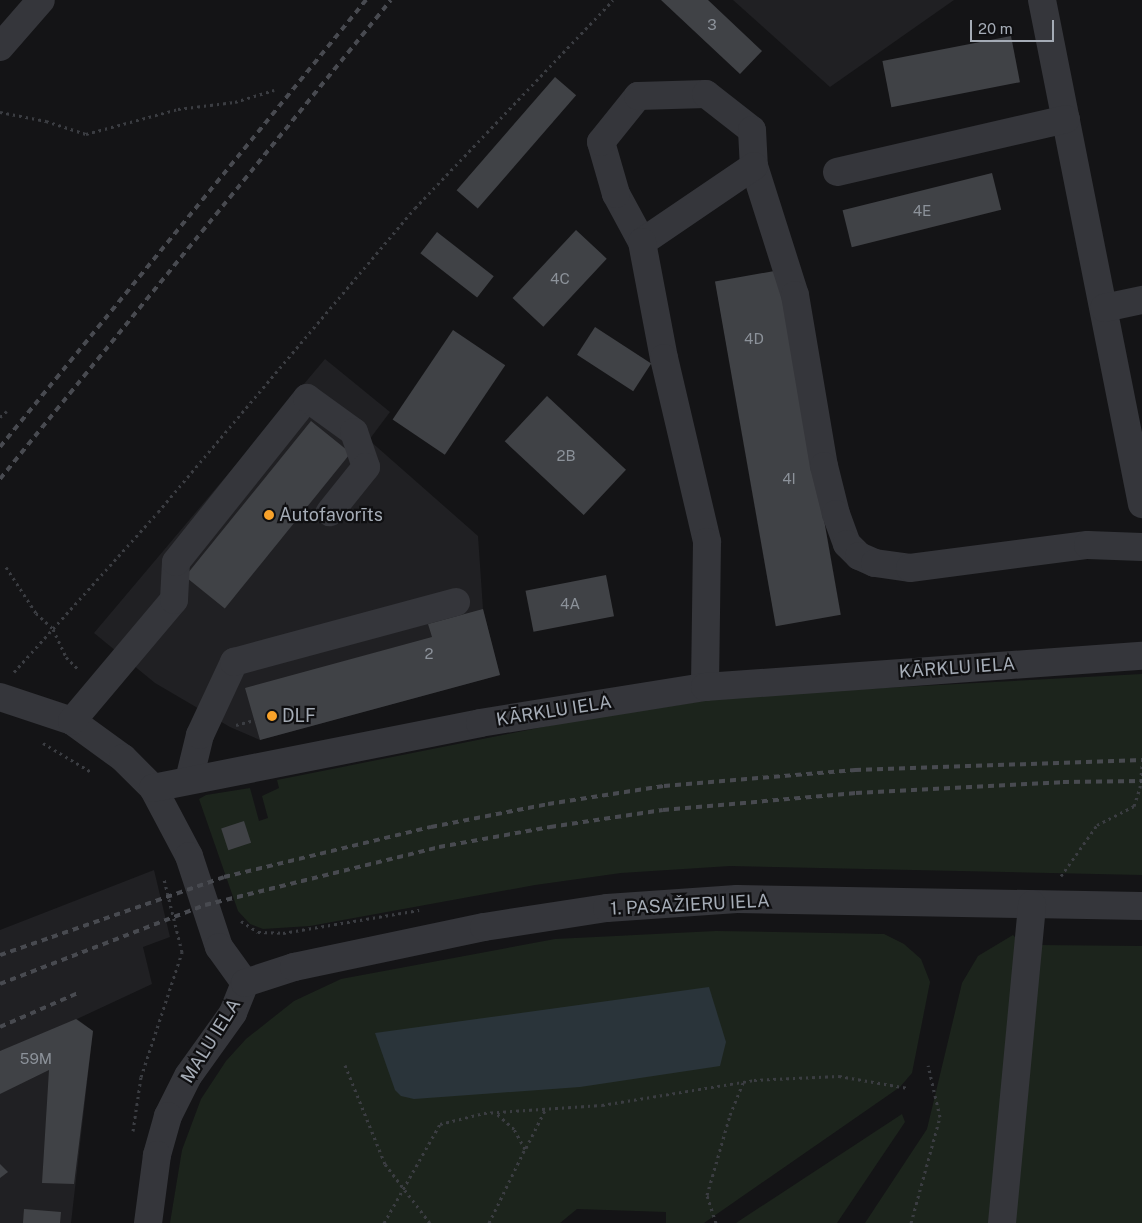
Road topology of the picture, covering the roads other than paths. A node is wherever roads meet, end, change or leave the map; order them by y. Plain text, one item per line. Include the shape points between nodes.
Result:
1 (41, 0) edge
2 (1042, 0) edge
3 (0, 47) edge
4 (1066, 119) junction
5 (754, 166) junction
6 (837, 172) dead end
7 (642, 242) junction
8 (1142, 300) edge
9 (1104, 308) junction
10 (1142, 504) edge
11 (330, 512) dead end
12 (1142, 546) edge
13 (456, 602) dead end
14 (1142, 656) edge
15 (5, 686) edge
16 (705, 687) junction
17 (72, 721) junction
18 (189, 780) junction
19 (153, 788) junction
20 (1032, 904) junction
21 (1142, 906) edge
22 (245, 983) junction
23 (148, 1223) edge
24 (1002, 1223) edge

1 - 3 street
2 - 4 street
4 - 6 street
4 - 9 street
5 - 7 street
5 - 7 street via 752,130 706,94 638,96 601,142 616,194
5 - 12 street via 795,295 824,466 847,544 860,556 875,563 910,568 1088,545
7 - 16 street via 664,358 707,542
8 - 9 street
9 - 10 street
11 - 17 street via 366,467 354,432 307,398 176,562 174,600
13 - 18 street via 234,662 200,735
14 - 16 street, KĀRKLU IELA
15 - 17 street
16 - 18 street, KĀRKLU IELA via 480,723
17 - 19 street via 122,758
18 - 19 street, KĀRKLU IELA
19 - 22 street, MALU IELA via 189,856 219,947
20 - 21 street, 1. PASAŽIERU IELA
20 - 22 street, 1. PASAŽIERU IELA via 737,899 607,908 484,927 294,967
20 - 24 street
22 - 23 street, MALU IELA via 233,1013 188,1076 168,1116 157,1155

